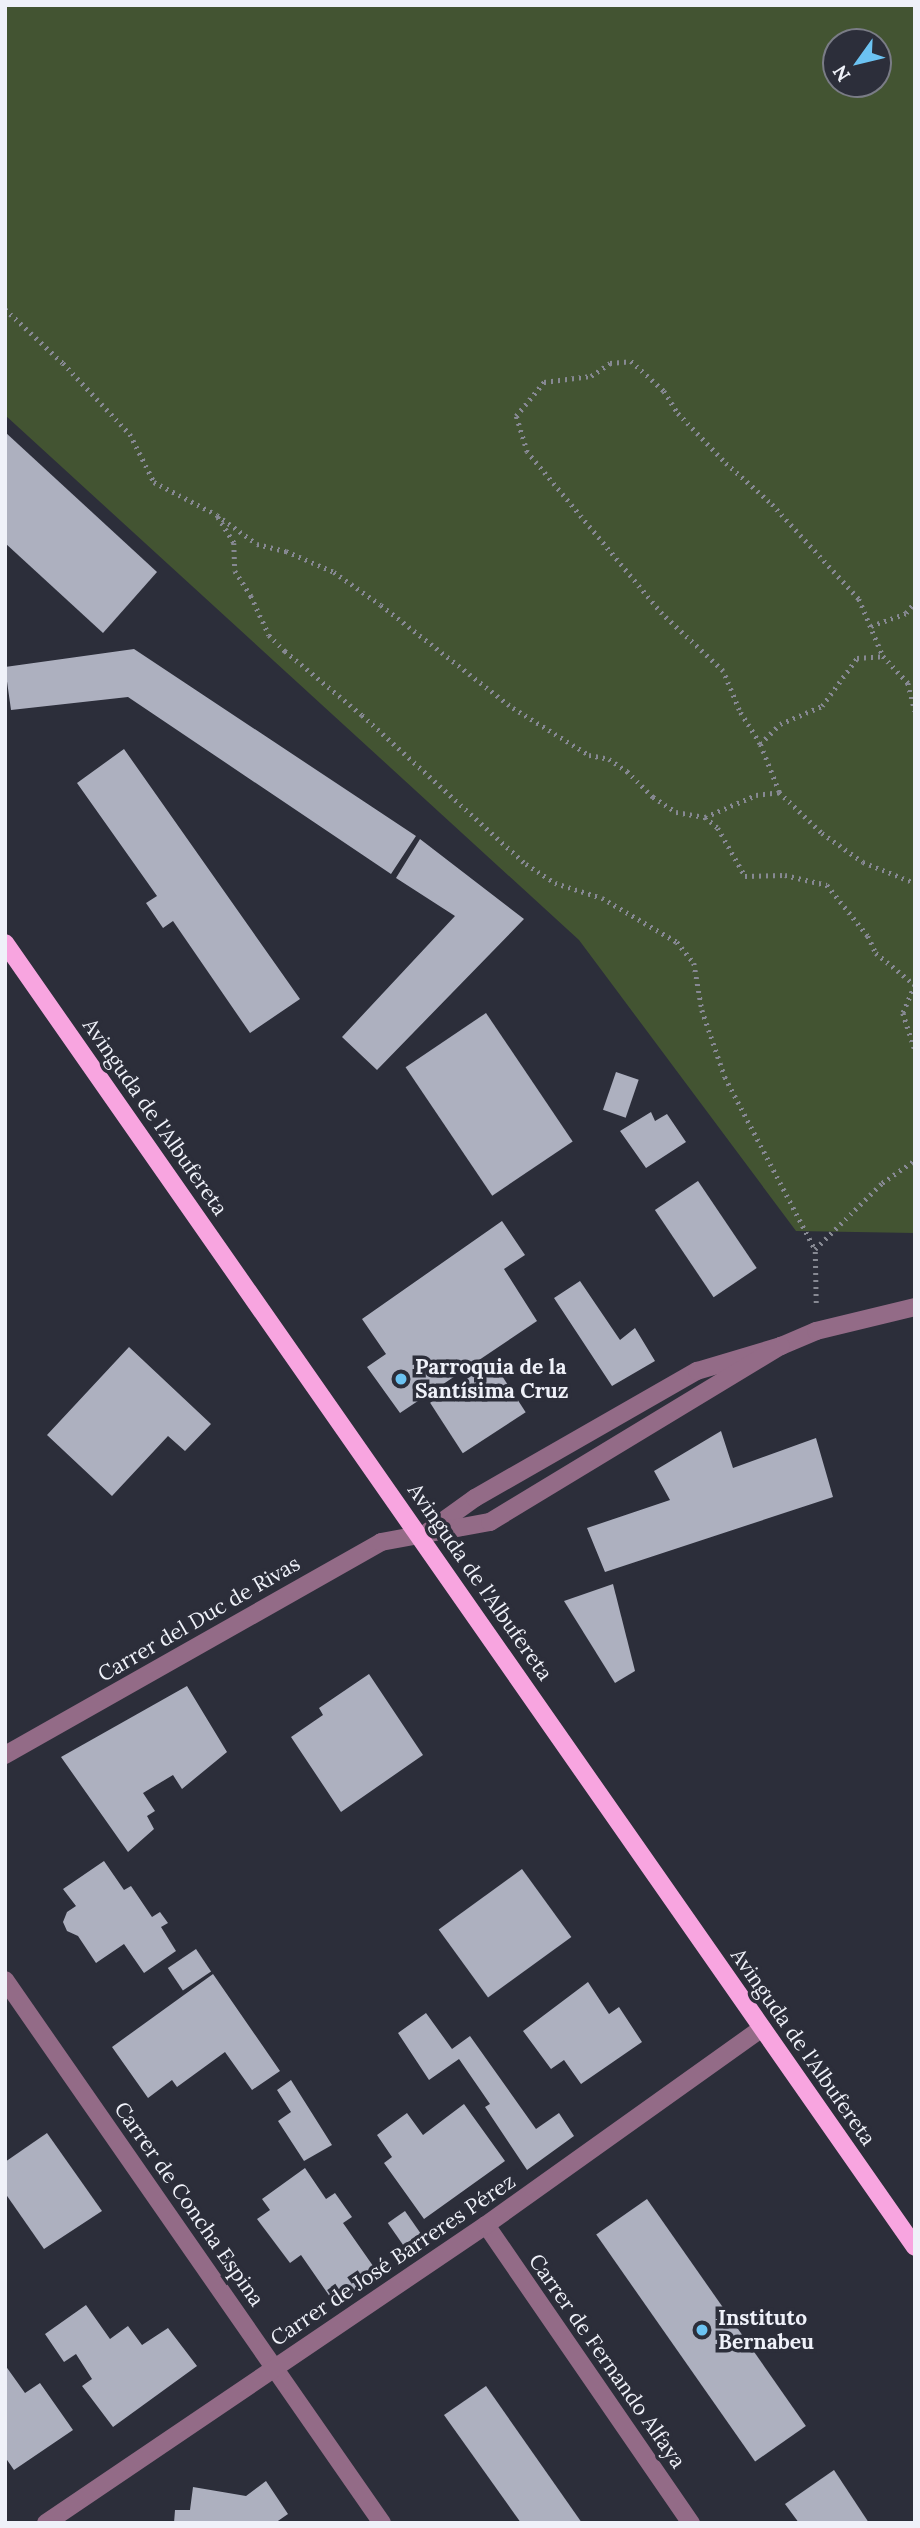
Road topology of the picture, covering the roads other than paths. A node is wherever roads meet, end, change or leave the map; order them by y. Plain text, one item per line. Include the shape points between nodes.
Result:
1 (5, 943) edge
2 (915, 1307) edge
3 (781, 1346) junction
4 (421, 1537) junction
5 (5, 1755) edge
6 (5, 1980) edge
7 (762, 2028) junction
8 (486, 2225) junction
9 (915, 2247) edge
10 (276, 2368) junction
11 (46, 2523) edge
12 (382, 2523) edge
13 (691, 2523) edge

1 - 4 main road, Avinguda de l'Albufereta
2 - 3 street, Carrer del Duc de Rivas via 817,1331
3 - 4 street, Carrer del Duc de Rivas via 697,1371 475,1498
3 - 4 street, Carrer del Duc de Rivas via 490,1522
4 - 5 street, Carrer del Duc de Rivas via 381,1542
4 - 7 main road, Avinguda de l'Albufereta
6 - 10 street, Carrer de Concha Espina
7 - 8 street, Carrer de José Barreres Pérez
7 - 9 main road, Avinguda de l'Albufereta
8 - 10 street, Carrer de José Barreres Pérez
8 - 13 street, Carrer de Fernando Alfaya
10 - 11 street, Carrer de José Barreres Pérez
10 - 12 street, Carrer de Concha Espina

